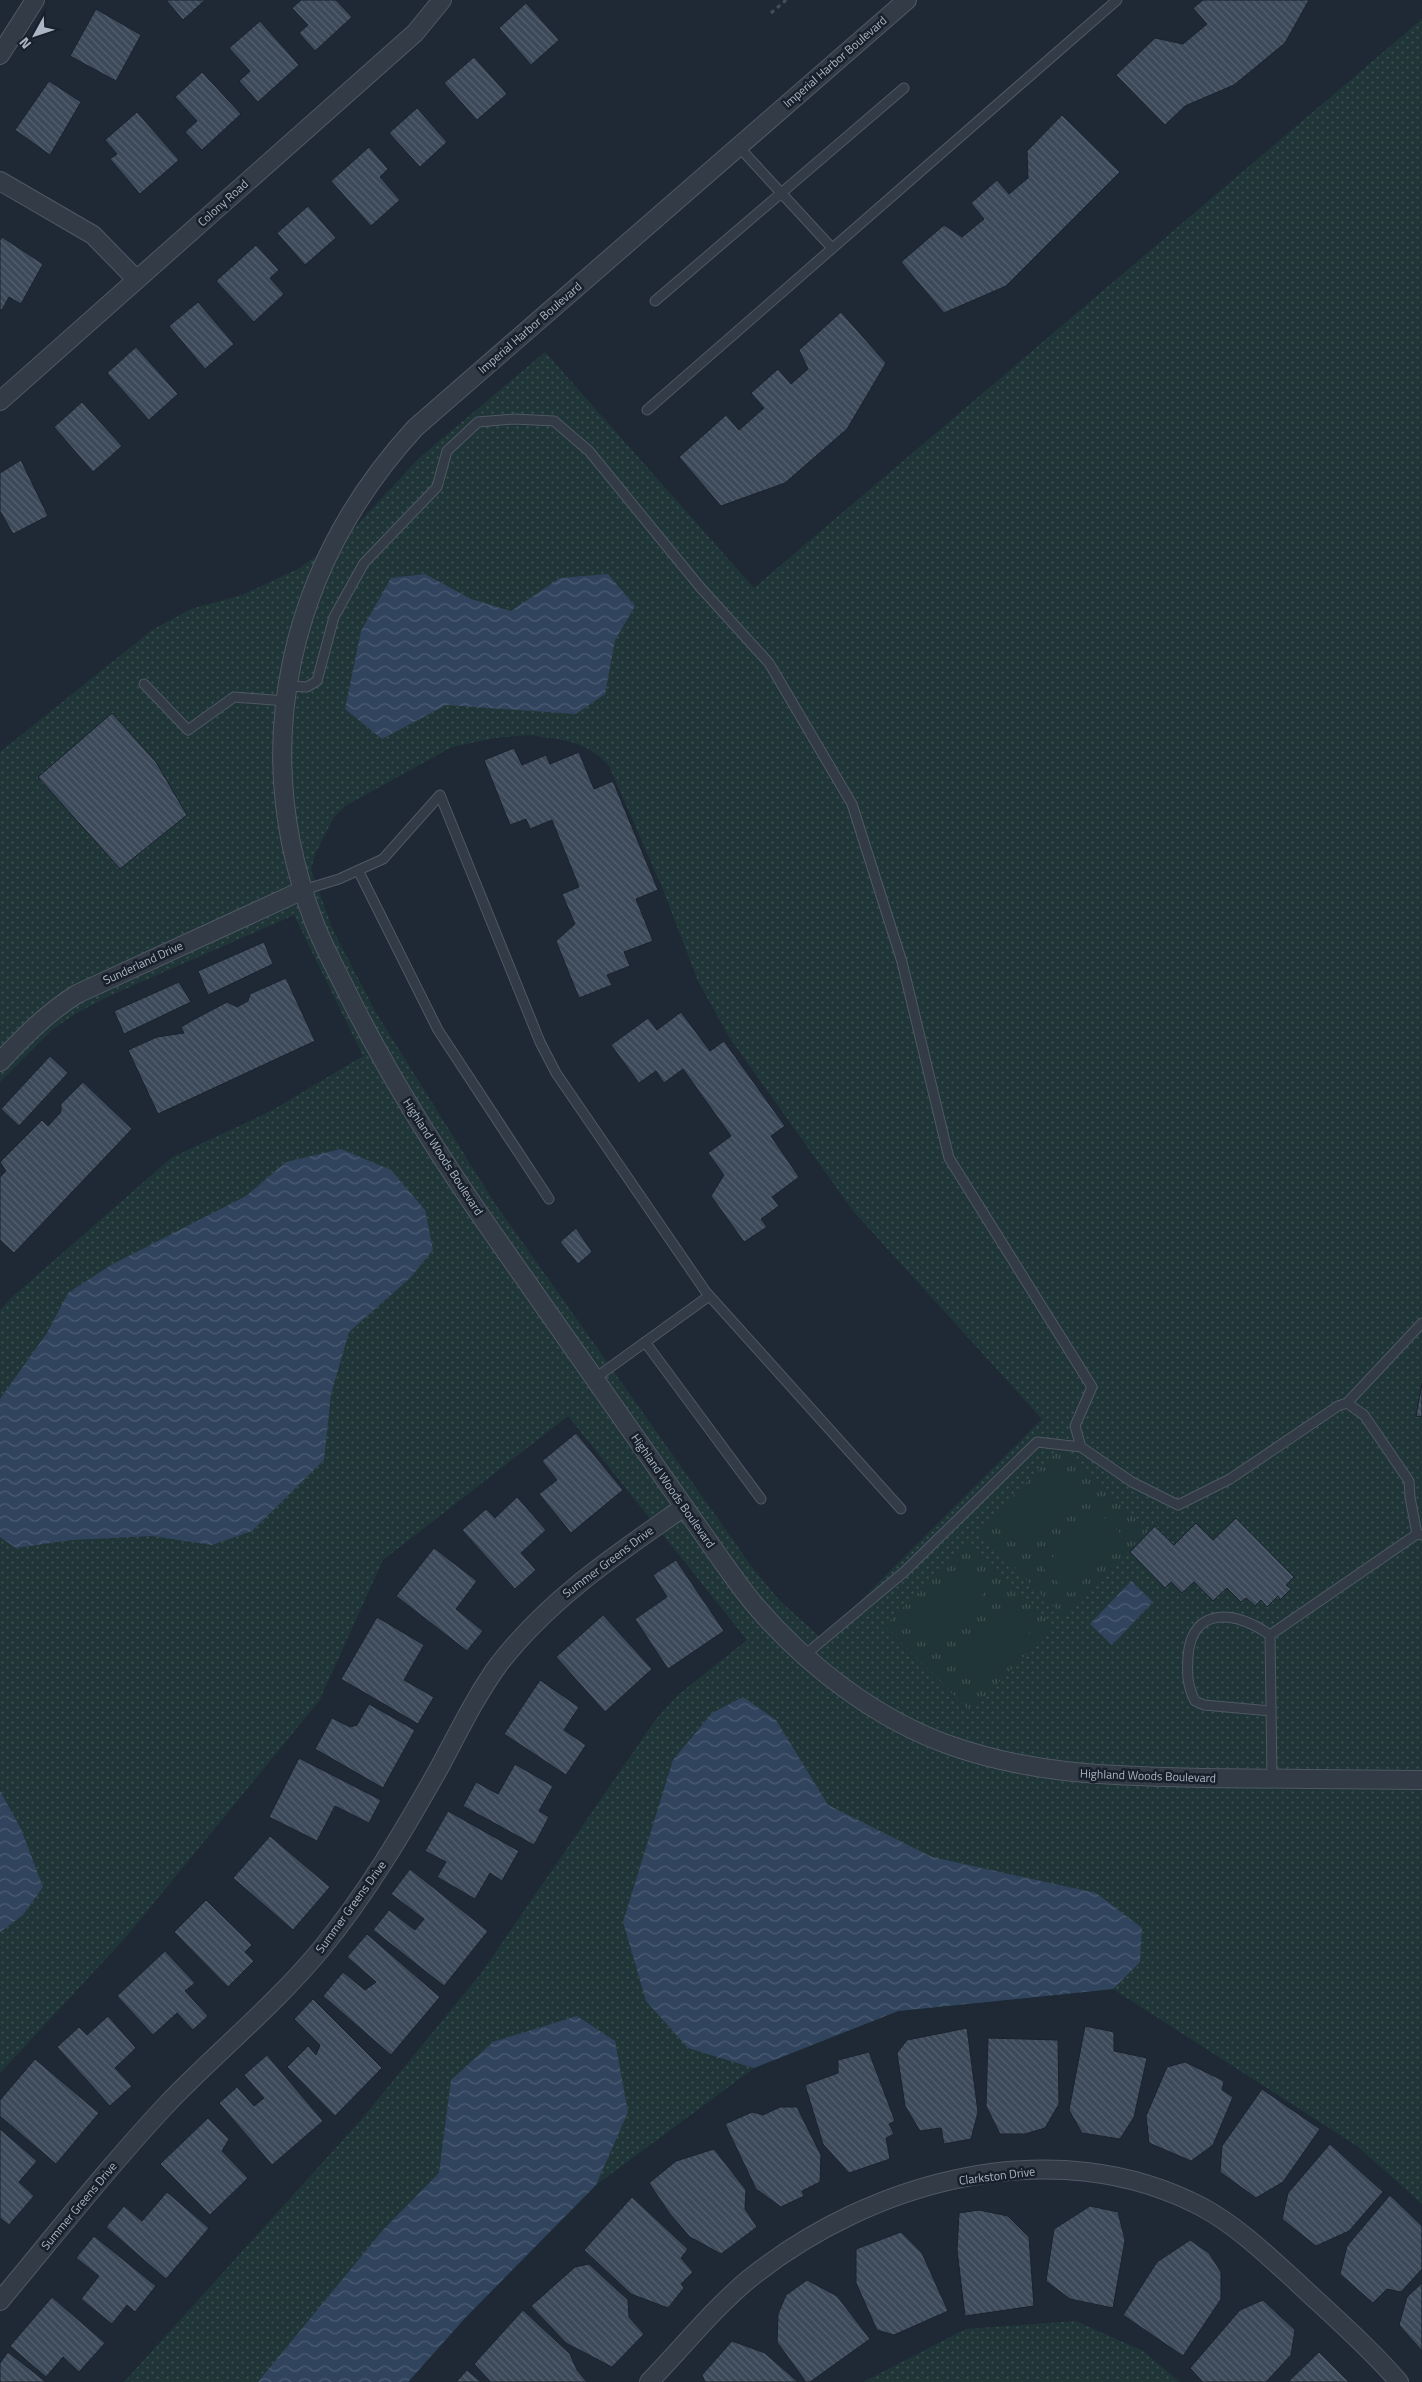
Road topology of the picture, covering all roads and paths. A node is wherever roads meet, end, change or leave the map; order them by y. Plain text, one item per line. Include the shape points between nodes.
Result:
1 (35, 0) edge
2 (442, 0) edge
3 (786, 0) edge
4 (907, 0) edge
5 (1117, 0) edge
6 (771, 14) dead end
7 (0, 55) edge
8 (904, 88) dead end
9 (738, 146) junction
10 (0, 181) edge
11 (780, 192) junction
12 (832, 248) junction
13 (136, 279) junction
14 (655, 301) dead end
15 (0, 401) edge
16 (647, 410) dead end
17 (144, 684) dead end
18 (287, 694) junction
19 (283, 740) joint
20 (358, 870) junction
21 (303, 890) junction
22 (0, 1062) edge
23 (549, 1199) dead end
24 (709, 1296) junction
25 (1422, 1323) edge
26 (645, 1342) junction
27 (594, 1379) junction
28 (1347, 1404) junction
29 (1081, 1447) junction
30 (761, 1499) dead end
31 (684, 1507) junction
32 (900, 1509) dead end
33 (1420, 1534) edge
34 (1270, 1634) junction
35 (805, 1655) junction
36 (1271, 1711) junction
37 (1272, 1779) junction
38 (1422, 1780) edge
39 (0, 2302) edge
40 (649, 2382) edge
41 (1399, 2382) edge

1 - 7 street
2 - 13 street, Colony Road via 415,33
3 - 6 path
4 - 9 street, Imperial Harbor Boulevard
5 - 12 lane
8 - 11 lane
9 - 11 lane
9 - 18 street, Imperial Harbor Boulevard via 415,428 397,449 364,492 324,562 306,609
10 - 13 street via 93,235
11 - 12 lane
11 - 14 lane
12 - 16 lane
13 - 15 street, Colony Road
17 - 18 lane via 188,730 234,697
18 - 19 street, Imperial Harbor Boulevard
18 - 29 lane via 317,681 334,617 364,563 437,487 447,451 478,422 514,419 554,421 589,451 700,586 770,663 852,804 902,962 949,1158 1092,1387 1075,1426
19 - 21 street, Highland Woods Boulevard via 287,819
20 - 21 lane
20 - 23 lane via 438,1030
20 - 24 lane via 383,859 440,795 540,1042 556,1073
21 - 22 street, Sunderland Drive via 77,994 34,1026
21 - 27 street, Highland Woods Boulevard via 324,946 372,1042 404,1097 455,1180
24 - 26 lane
24 - 32 lane
25 - 28 lane
26 - 27 lane
26 - 30 lane
27 - 31 street, Highland Woods Boulevard
28 - 29 lane via 1338,1406 1230,1479 1178,1506 1132,1482
28 - 33 lane via 1364,1415 1409,1481
29 - 35 lane via 1037,1442 904,1572
31 - 35 street, Highland Woods Boulevard via 754,1604
31 - 39 street, Summer Greens Drive via 586,1576 538,1618 517,1642 480,1694 385,1861 334,1932 283,1993 150,2123
33 - 34 lane
34 - 36 lane
34 - 36 lane via 1248,1621 1213,1617 1202,1622 1193,1632 1189,1645 1186,1681 1195,1701 1204,1705
35 - 37 street, Highland Woods Boulevard via 836,1681 892,1717 951,1745 1009,1763 1098,1776
36 - 37 lane
37 - 38 street, Highland Woods Boulevard
40 - 41 street, Clarkston Drive via 748,2280 825,2228 856,2211 922,2187 979,2175 1026,2171 1123,2178 1172,2193 1202,2207 1243,2234 1375,2354

